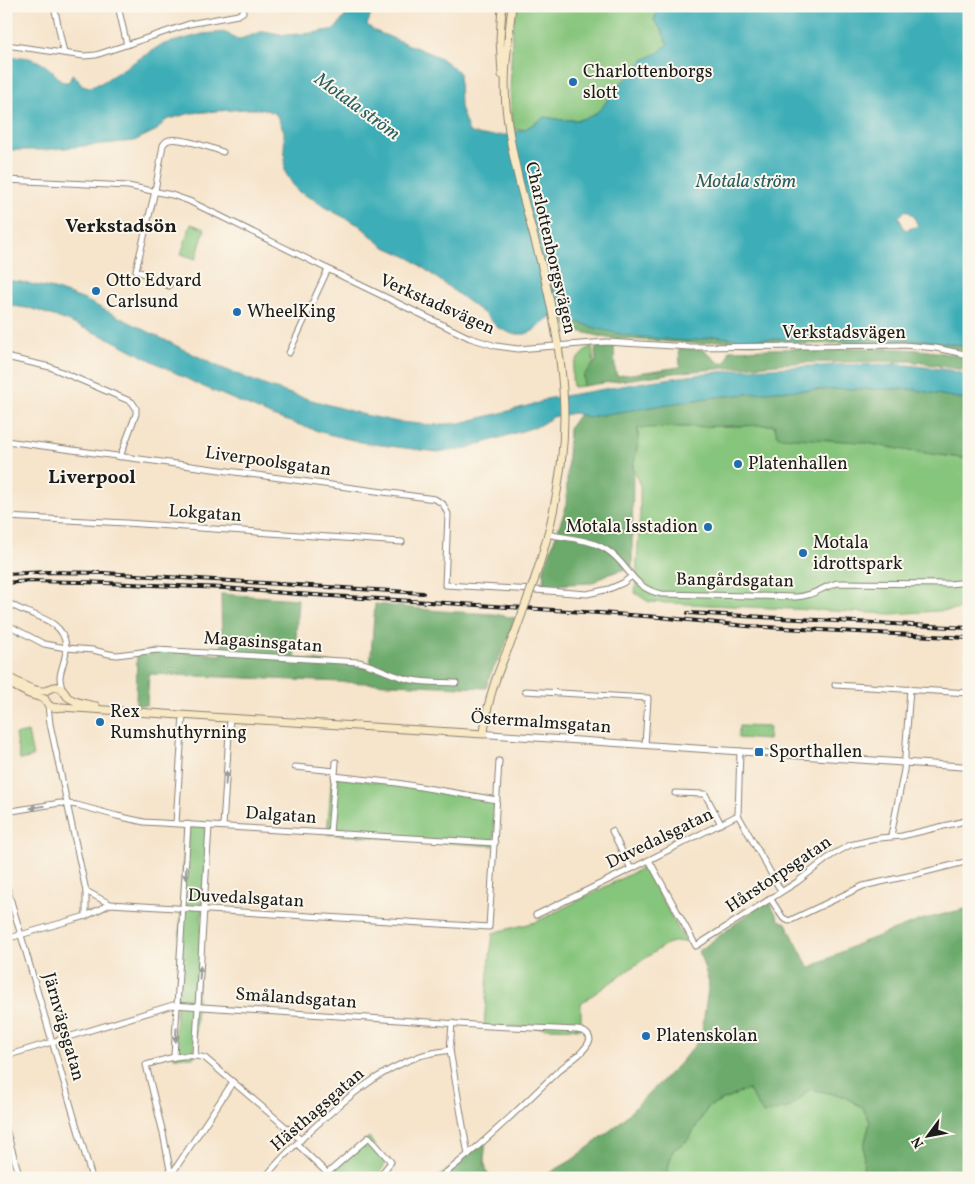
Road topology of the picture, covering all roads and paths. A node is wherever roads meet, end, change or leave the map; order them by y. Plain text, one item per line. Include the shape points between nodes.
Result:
1 (54, 6) edge
2 (118, 6) edge
3 (502, 6) edge
4 (512, 6) edge
5 (244, 9) edge
6 (6, 45) edge
7 (127, 46) junction
8 (64, 53) junction
9 (505, 88) junction
10 (223, 152) dead end
11 (6, 180) edge
12 (155, 191) junction
13 (328, 270) junction
14 (170, 286) dead end
15 (558, 346) junction
16 (288, 353) dead end
17 (969, 355) edge
18 (6, 357) edge
19 (6, 441) edge
20 (120, 457) junction
21 (6, 517) edge
22 (547, 534) junction
23 (402, 542) dead end
24 (632, 576) junction
25 (969, 582) edge
26 (6, 601) edge
27 (8, 626) edge
28 (6, 634) edge
29 (66, 648) junction
30 (6, 676) edge
31 (60, 676) junction
32 (6, 682) edge
33 (456, 683) dead end
34 (834, 685) dead end
35 (50, 689) junction
36 (910, 689) junction
37 (64, 692) junction
38 (525, 692) dead end
39 (969, 693) edge
40 (47, 702) junction
41 (59, 707) junction
42 (111, 710) junction
43 (183, 715) junction
44 (230, 718) junction
45 (50, 719) junction
46 (484, 734) junction
47 (645, 745) junction
48 (740, 751) junction
49 (499, 761) dead end
50 (336, 762) dead end
51 (904, 763) junction
52 (295, 767) dead end
53 (969, 767) edge
54 (335, 774) junction
55 (675, 793) dead end
56 (497, 800) junction
57 (67, 804) junction
58 (6, 812) edge
59 (738, 815) junction
60 (969, 820) edge
61 (176, 823) junction
62 (188, 824) junction
63 (721, 824) junction
64 (209, 826) junction
65 (223, 826) junction
66 (612, 831) dead end
67 (330, 833) junction
68 (892, 836) junction
69 (495, 843) junction
70 (649, 860) junction
71 (969, 861) edge
72 (631, 869) junction
73 (6, 884) edge
74 (86, 891) junction
75 (781, 891) junction
76 (770, 898) junction
77 (110, 904) junction
78 (184, 909) junction
79 (204, 910) junction
80 (536, 915) dead end
81 (86, 916) junction
82 (22, 934) junction
83 (6, 938) edge
84 (178, 1006) junction
85 (198, 1007) junction
86 (452, 1023) junction
87 (53, 1043) junction
88 (450, 1050) junction
89 (6, 1056) edge
90 (174, 1056) junction
91 (195, 1056) junction
92 (233, 1082) junction
93 (6, 1129) edge
94 (299, 1142) junction
95 (468, 1155) junction
96 (327, 1173) junction
97 (171, 1176) edge
98 (20, 1178) edge
99 (92, 1178) edge
100 (265, 1178) edge
101 (322, 1178) edge
102 (378, 1178) edge
103 (439, 1178) edge

1 - 8 street
2 - 7 street
3 - 9 main road, Charlottenborgsvägen via 500,39
4 - 9 main road, Charlottenborgsvägen
5 - 7 street via 231,17 184,25
6 - 8 street
7 - 8 street via 90,56
9 - 15 main road, Charlottenborgsvägen via 506,115 518,178 542,266
10 - 12 street via 195,143 167,141 162,149
11 - 12 street, Verkstadsvägen via 114,184
12 - 13 street, Verkstadsvägen via 189,201
12 - 14 street via 136,270
13 - 15 street, Verkstadsvägen via 479,342 518,349
13 - 16 street
15 - 17 street, Verkstadsvägen via 606,342 690,347 904,346
15 - 22 main road, Charlottenborgsvägen via 563,391 563,444
18 - 20 street via 50,367 132,402 136,414
19 - 20 street, Liverpoolsgatan
20 - 24 street, Liverpoolsgatan via 436,499 448,514 445,585 587,594 609,590
21 - 23 street, Lokgatan
22 - 24 street, Bangårdsgatan via 605,548
22 - 46 main road, Charlottenborgsvägen, bridge via 534,581 490,693
24 - 25 street, Bangårdsgatan via 645,589 662,594 796,597 808,596 838,583
26 - 29 street via 52,623 62,634
27 - 28 street
27 - 29 street, Magasinsgatan via 44,644
29 - 31 street
29 - 33 street, Magasinsgatan via 117,655 157,650 359,662 413,681
30 - 35 main road, Östermalmsgatan via 30,688
31 - 35 street
31 - 37 street
32 - 40 main road, Östermalmsgatan
34 - 36 street
35 - 37 main road, Östermalmsgatan via 57,687
35 - 40 main road via 45,695
36 - 39 street
36 - 51 street
37 - 41 main road via 65,702
37 - 42 main road, Östermalmsgatan via 78,702
38 - 47 street via 648,698
40 - 41 main road, Östermalmsgatan via 51,707
40 - 45 street
41 - 42 main road, Östermalmsgatan
41 - 45 street
42 - 43 main road, Östermalmsgatan
43 - 44 main road, Östermalmsgatan
43 - 61 street
44 - 46 main road, Östermalmsgatan
65 -> 44 street
45 - 57 street
46 - 47 street, Östermalmsgatan
47 - 48 street, Östermalmsgatan
48 - 51 street, Östermalmsgatan
48 - 59 street, Duvedalsgatan
49 - 56 street
50 - 54 street
51 - 53 street, Östermalmsgatan
51 - 68 street
52 - 54 street
54 - 56 street
54 - 67 street
55 - 63 street via 705,794
56 - 69 street
57 -> 58 street
57 - 61 street, Dalgatan via 144,822
57 - 74 street
59 - 63 street, Duvedalsgatan
59 - 75 street
60 - 68 street, Hårstorpsgatan
61 - 62 street, Dalgatan
62 - 64 street, Dalgatan
62 -> 78 street
63 - 70 street, Duvedalsgatan
64 - 65 street, Dalgatan
64 - 79 street
65 - 67 street, Dalgatan
66 - 72 street
67 - 69 street, Dalgatan
68 - 75 street, Hårstorpsgatan via 840,849
69 - 79 street, Duvedalsgatan via 489,927
70 - 72 street, Duvedalsgatan
70 - 76 street, Hårstorpsgatan via 696,946
71 - 76 street via 863,886 789,922
72 - 80 street, Duvedalsgatan
73 - 82 street, Järnvägsgatan
74 - 77 street
74 - 81 street
75 - 76 street, Hårstorpsgatan
77 - 78 street, Duvedalsgatan
77 - 81 street
78 - 79 street, Duvedalsgatan
78 - 84 street
85 -> 79 street
81 - 82 street
82 - 83 street
82 - 87 street, Järnvägsgatan
84 - 85 street, Smålandsgatan
84 - 87 street, Smålandsgatan
84 -> 90 street
85 - 86 street, Smålandsgatan
85 - 91 street
86 - 88 street
86 - 95 street, Smålandsgatan via 577,1030 584,1031 590,1040 584,1050
87 - 89 street, Smålandsgatan
87 - 99 street, Järnvägsgatan
88 - 94 street, Hästhagsgatan via 422,1055 378,1076 342,1102
88 - 95 street
90 - 91 street
90 - 97 street via 146,1065
91 - 92 street via 205,1058
92 - 94 street
92 - 97 street
93 - 98 street
94 - 96 street
94 - 100 street, Hästhagsgatan
95 - 103 street
96 - 101 street
96 - 102 street via 369,1137 391,1162

